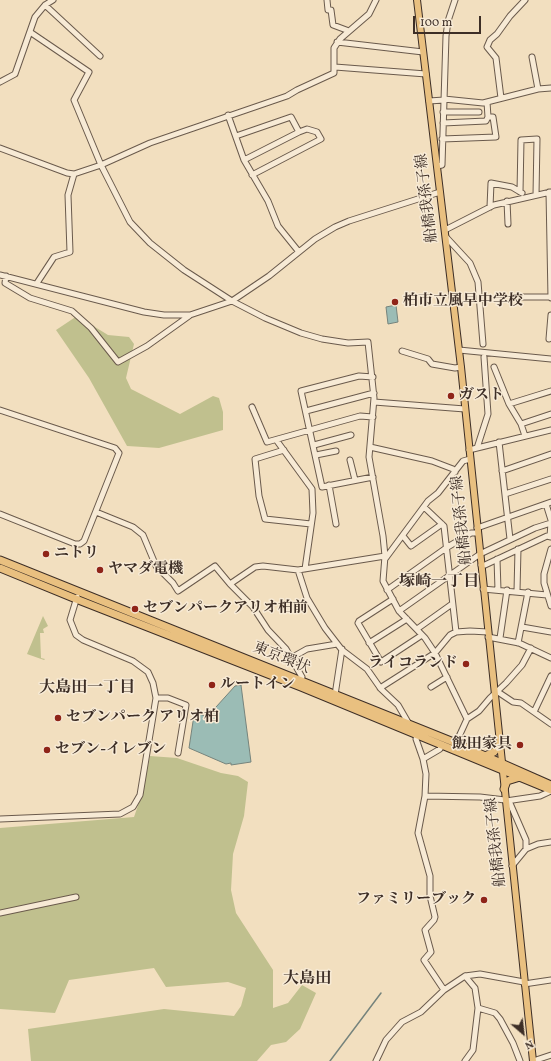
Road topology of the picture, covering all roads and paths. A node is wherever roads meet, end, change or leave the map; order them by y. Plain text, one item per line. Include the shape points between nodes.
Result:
1 (53, 0) edge
2 (327, 0) edge
3 (376, 0) edge
4 (417, 0) edge
5 (455, 0) edge
6 (525, 0) edge
7 (45, 5) junction
8 (349, 31) junction
9 (30, 32) junction
10 (338, 42) junction
11 (423, 52) junction
12 (100, 56) dead end
13 (532, 57) dead end
14 (335, 67) junction
15 (426, 74) junction
16 (0, 82) edge
17 (551, 88) edge
18 (538, 89) junction
19 (502, 98) junction
20 (444, 100) junction
21 (429, 101) junction
22 (487, 102) junction
23 (443, 112) junction
24 (479, 112) dead end
25 (228, 115) junction
26 (488, 117) junction
27 (443, 123) junction
28 (299, 132) junction
29 (236, 136) junction
30 (442, 139) junction
31 (0, 148) edge
32 (244, 160) junction
33 (101, 165) junction
34 (437, 166) junction
35 (74, 174) junction
36 (252, 175) junction
37 (440, 192) junction
38 (520, 192) junction
39 (550, 192) edge
40 (536, 195) junction
41 (528, 197) junction
42 (507, 201) junction
43 (490, 207) junction
44 (508, 224) dead end
45 (445, 230) junction
46 (446, 237) junction
47 (550, 246) edge
48 (299, 252) junction
49 (0, 275) edge
50 (6, 276) junction
51 (37, 283) junction
52 (518, 297) dead end
53 (551, 297) edge
54 (232, 301) junction
55 (190, 315) junction
56 (551, 315) edge
57 (550, 327) edge
58 (549, 338) dead end
59 (483, 344) dead end
60 (459, 350) junction
61 (402, 351) dead end
62 (484, 357) dead end
63 (551, 359) edge
64 (462, 367) junction
65 (494, 367) dead end
66 (373, 377) junction
67 (551, 391) edge
68 (374, 393) junction
69 (374, 402) junction
70 (509, 404) junction
71 (252, 407) dead end
72 (465, 409) junction
73 (0, 410) edge
74 (306, 411) junction
75 (551, 414) edge
76 (373, 417) junction
77 (521, 424) junction
78 (551, 430) edge
79 (311, 431) junction
80 (351, 435) dead end
81 (525, 436) junction
82 (276, 441) junction
83 (499, 442) junction
84 (314, 445) junction
85 (370, 447) junction
86 (477, 448) junction
87 (284, 450) junction
88 (469, 450) junction
89 (336, 451) dead end
90 (551, 454) edge
91 (316, 455) junction
92 (470, 459) junction
93 (350, 460) dead end
94 (502, 471) junction
95 (455, 472) junction
96 (372, 477) junction
97 (551, 479) edge
98 (355, 480) junction
99 (329, 486) junction
100 (505, 494) junction
101 (548, 503) edge
102 (424, 507) junction
103 (96, 512) junction
104 (0, 514) edge
105 (507, 518) junction
106 (551, 519) edge
107 (550, 523) edge
108 (311, 524) junction
109 (336, 524) dead end
110 (442, 524) junction
111 (477, 530) junction
112 (403, 536) junction
113 (551, 536) edge
114 (510, 540) junction
115 (446, 548) junction
116 (518, 549) junction
117 (551, 549) edge
118 (480, 554) junction
119 (384, 558) junction
120 (497, 559) junction
121 (0, 560) edge
122 (481, 565) junction
123 (0, 568) edge
124 (305, 568) junction
125 (298, 570) junction
126 (450, 575) junction
127 (230, 584) junction
128 (484, 589) junction
129 (388, 590) junction
130 (498, 590) junction
131 (507, 590) junction
132 (517, 591) junction
133 (528, 592) junction
134 (547, 594) junction
135 (78, 596) junction
136 (393, 599) junction
137 (452, 604) junction
138 (551, 606) edge
139 (399, 611) junction
140 (407, 619) junction
141 (522, 627) junction
142 (417, 629) junction
143 (456, 632) junction
144 (551, 632) edge
145 (488, 634) junction
146 (422, 635) junction
147 (500, 638) junction
148 (369, 643) junction
149 (518, 643) junction
150 (338, 644) junction
151 (531, 648) junction
152 (342, 649) junction
153 (434, 653) junction
154 (291, 658) junction
155 (551, 658) edge
156 (551, 676) edge
157 (447, 677) junction
158 (301, 681) junction
159 (431, 687) dead end
160 (549, 687) edge
161 (380, 688) junction
162 (496, 693) junction
163 (335, 695) junction
164 (156, 698) junction
165 (534, 712) junction
166 (467, 719) junction
167 (409, 724) junction
168 (551, 724) edge
169 (417, 735) junction
170 (456, 743) junction
171 (442, 744) junction
172 (500, 744) junction
173 (178, 753) dead end
174 (485, 756) junction
175 (423, 759) junction
176 (502, 766) junction
177 (520, 777) junction
178 (551, 785) edge
179 (504, 789) junction
180 (551, 791) edge
181 (425, 796) junction
182 (506, 801) junction
183 (0, 819) edge
184 (551, 842) edge
185 (526, 849) junction
186 (512, 866) junction
187 (76, 897) dead end
188 (0, 913) edge
189 (465, 976) junction
190 (551, 980) edge
191 (524, 983) junction
192 (444, 990) junction
193 (478, 1008) junction
194 (551, 1055) edge
195 (376, 1061) edge
196 (465, 1061) edge
197 (520, 1061) edge
198 (533, 1061) edge

1 - 7 street
2 - 8 street via 333,25
3 - 8 street via 369,14
4 - 11 main road, 船橋我孫子線
5 - 20 street via 446,36
6 - 19 street via 490,40 487,47 496,58
7 - 9 street via 35,17
7 - 12 street
8 - 10 street
9 - 16 street via 15,74
9 - 33 street via 89,72 74,100
10 - 11 street
10 - 14 street via 334,48
11 - 15 main road, 船橋我孫子線
13 - 18 street
14 - 15 street
14 - 25 street via 334,73 287,96
15 - 21 main road, 船橋我孫子線
17 - 18 street
18 - 19 street
19 - 22 street
20 - 21 street
20 - 22 street
20 - 23 street
21 - 34 main road, 船橋我孫子線
22 - 26 street
23 - 24 street
23 - 27 street
25 - 29 street
25 - 33 street via 150,143
26 - 27 street via 486,121
26 - 30 street via 493,117 496,137
27 - 30 street
28 - 29 street via 291,117
28 - 32 street
28 - 36 street via 307,129 317,132 321,139
29 - 32 street
30 - 34 street via 442,165
31 - 35 street via 61,172
32 - 36 street
33 - 35 street
33 - 54 street via 130,222 150,243 184,270
34 - 37 main road, 船橋我孫子線
35 - 51 street via 68,195 70,252 54,257
36 - 48 street via 268,201 278,226
37 - 45 main road, 船橋我孫子線
37 - 48 street via 349,221 315,239
38 - 40 street via 521,140 537,139
38 - 41 street
38 - 43 street via 512,187 491,183
39 - 40 street
39 - 47 street
40 - 41 street
41 - 42 street
42 - 43 street
42 - 44 street
43 - 45 street
45 - 46 main road, 船橋我孫子線
46 - 59 street via 470,263 478,282
46 - 60 main road, 船橋我孫子線
47 - 53 street
48 - 54 street
49 - 50 street
50 - 51 street
50 - 55 street via 5,283 30,298 72,312 92,328 118,362 148,346
51 - 55 street via 144,312
52 - 53 street
54 - 55 street
54 - 66 street via 301,333 348,343 368,342
56 - 57 street
57 - 58 street
60 - 63 street
60 - 64 main road, 船橋我孫子線
61 - 64 street via 428,359 432,364
62 - 86 street via 488,414
64 - 72 main road, 船橋我孫子線
65 - 70 street
66 - 68 street
66 - 74 street via 359,376 301,391
67 - 70 street
68 - 69 street
68 - 74 street
69 - 72 street
69 - 76 street
70 - 77 street
71 - 82 street via 267,442
72 - 88 main road, 船橋我孫子線
73 - 103 street via 117,449 118,455
74 - 79 street
75 - 77 street
76 - 79 street via 360,416
76 - 85 street
77 - 81 street
78 - 81 street via 536,436
79 - 82 street
79 - 84 street
80 - 84 street
81 - 83 street
82 - 87 street
83 - 86 street
83 - 94 street
84 - 91 street
85 - 95 street via 432,461
85 - 96 street
86 - 88 street
87 - 108 street via 312,489
87 - 108 street via 255,459 259,496 265,520
88 - 92 main road, 船橋我孫子線
89 - 91 street
90 - 94 street
91 - 99 street via 322,487
92 - 95 street via 463,461
92 - 111 main road, 船橋我孫子線
93 - 98 street
94 - 100 street
95 - 102 street
96 - 98 street
96 - 119 street via 383,536
97 - 100 street
98 - 99 street
99 - 109 street
100 - 105 street
101 - 105 street
101 - 106 street
102 - 110 street
102 - 112 street
103 - 104 street via 84,541 80,544
103 - 127 street via 143,535 156,566 173,583 177,591 215,566
105 - 111 street
105 - 114 street
106 - 107 street
107 - 113 street
107 - 114 street
108 - 124 street
110 - 112 street via 411,546
110 - 115 street
111 - 115 street
111 - 118 main road, 船橋我孫子線
112 - 119 street
113 - 116 street
114 - 118 street
115 - 126 street
115 - 129 street
116 - 120 street
116 - 132 street
117 - 134 street via 544,574
118 - 122 main road, 船橋我孫子線
118 - 126 street
119 - 124 street
119 - 129 street via 383,581
120 - 122 street
120 - 130 street
121 - 135 highway, 東京環状
122 - 128 main road, 船橋我孫子線
123 - 135 highway, 東京環状
124 - 125 street
125 - 127 street via 256,567
125 - 150 street via 310,604
126 - 137 street
126 - 139 street
127 - 154 street via 253,607
128 - 130 street
128 - 145 main road, 船橋我孫子線
129 - 136 street
130 - 131 street
131 - 132 street
131 - 147 street
132 - 133 street
133 - 134 street
133 - 141 street
134 - 138 street
135 - 158 highway, 東京環状
135 - 164 street via 70,620 76,635 142,666 151,677
135 - 169 highway, 東京環状
136 - 139 street
136 - 148 street via 359,621 358,625
137 - 142 street
137 - 143 street
139 - 140 street
140 - 142 street
140 - 148 street
141 - 144 street
141 - 149 street
142 - 146 street
143 - 145 street
143 - 153 street
145 - 147 street
145 - 162 main road, 船橋我孫子線
146 - 148 street via 381,662
146 - 153 street
147 - 149 street
149 - 151 street
150 - 152 street
150 - 154 street via 307,649
151 - 155 street
151 - 162 street via 522,665
152 - 161 street via 367,670
152 - 163 street
153 - 157 street
153 - 161 street
154 - 158 street via 302,676
156 - 160 street
157 - 159 street
157 - 166 street
158 - 163 highway, 東京環状
160 - 165 street
161 - 167 street via 398,705
162 - 165 street via 521,703
162 - 166 street via 479,712
162 - 172 main road, 船橋我孫子線
163 - 167 highway, 東京環状
164 - 173 street via 172,699 186,705
164 - 183 street via 144,778 140,795 133,807 125,812 112,814
165 - 168 street
166 - 170 street
167 - 170 highway, 東京環状
169 - 171 highway, 東京環状
169 - 175 street
170 - 174 highway, 東京環状
171 - 175 street via 440,750
171 - 176 highway, 東京環状
172 - 174 highway via 494,752
172 - 176 main road, 船橋我孫子線
174 - 176 highway, 東京環状
175 - 181 street via 426,774
176 - 177 highway, 東京環状
176 - 178 highway, 東京環状
176 - 179 main road, 船橋我孫子線
177 - 179 highway via 507,782
177 - 180 highway, 東京環状
179 - 182 main road, 船橋我孫子線
180 - 182 street via 540,796
181 - 182 street
181 - 192 street via 418,833 430,876 430,896 435,917 424,930 431,952 424,960
182 - 185 street via 526,840
182 - 186 main road, 船橋我孫子線
184 - 185 street
185 - 186 street
186 - 191 main road, 船橋我孫子線
187 - 188 street
189 - 191 street via 480,974
189 - 192 street
189 - 193 street via 475,988
190 - 191 street
191 - 198 main road, 船橋我孫子線
192 - 195 street via 421,1012 402,1022 392,1031
193 - 196 street via 472,1050
193 - 197 street via 495,1013 513,1043
194 - 198 street

